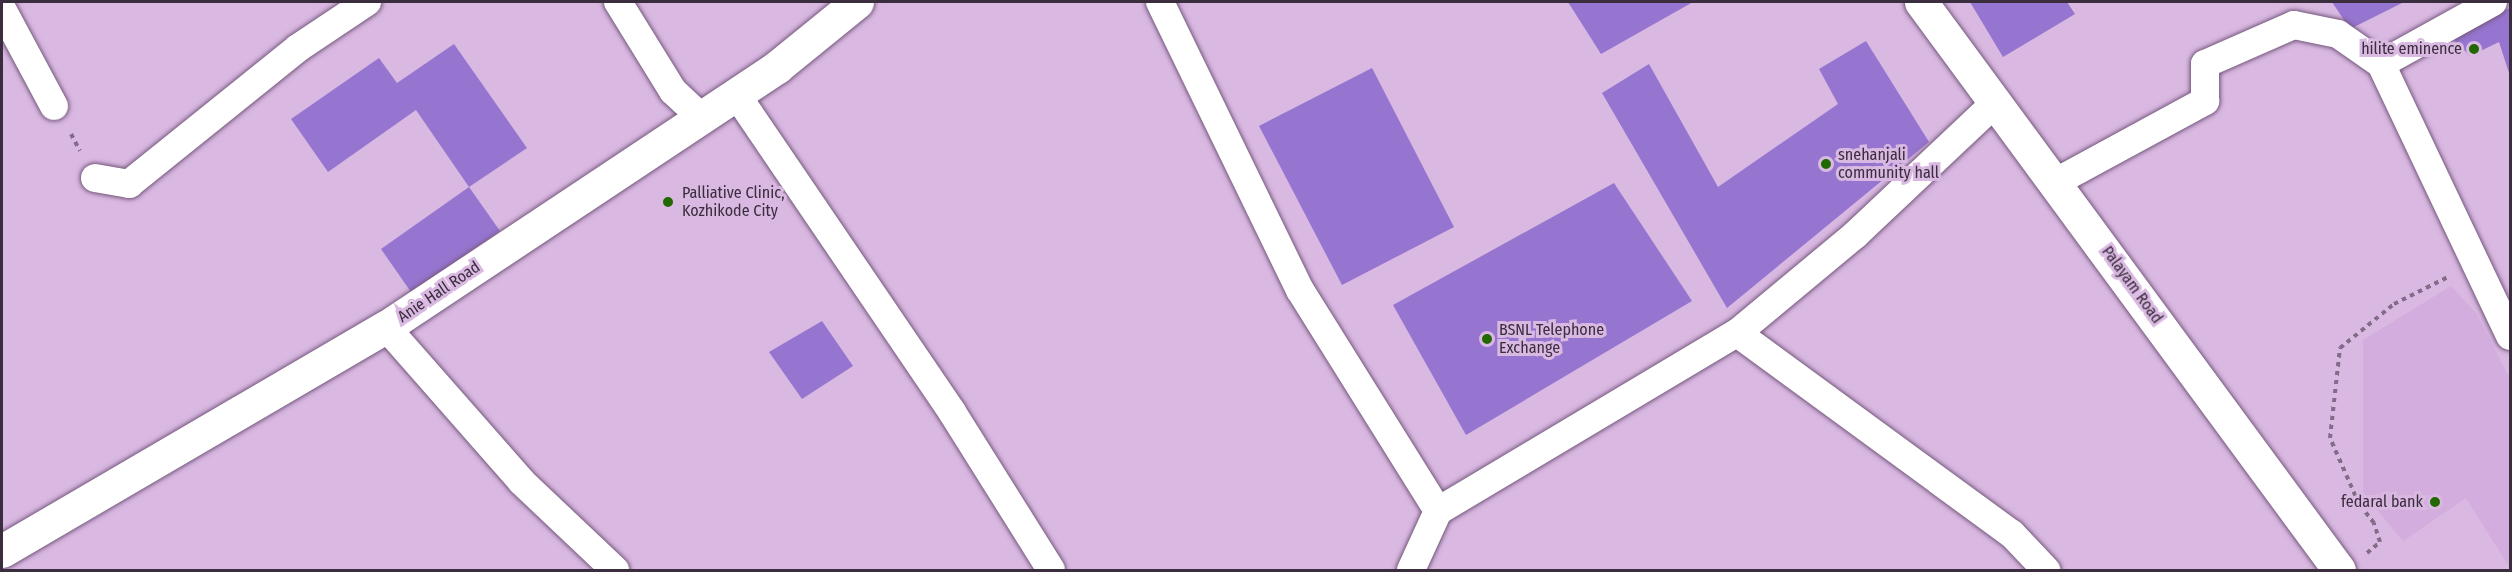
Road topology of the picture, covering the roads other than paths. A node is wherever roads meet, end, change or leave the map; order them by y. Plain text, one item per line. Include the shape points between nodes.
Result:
1 (367, 2) edge
2 (618, 2) edge
3 (857, 2) edge
4 (1160, 2) edge
5 (1921, 2) edge
6 (2493, 2) edge
7 (2, 9) edge
8 (2381, 64) junction
9 (736, 94) junction
10 (1997, 100) junction
11 (54, 106) dead end
12 (701, 117) junction
13 (94, 178) dead end
14 (2056, 182) junction
15 (386, 327) junction
16 (1737, 333) junction
17 (2511, 336) edge
18 (1438, 511) junction
19 (2, 551) edge
20 (2349, 565) edge
21 (615, 570) edge
22 (1051, 570) edge
23 (1411, 570) edge
24 (2046, 570) edge

1 - 13 street via 298,48 129,184
2 - 12 street via 673,91
3 - 9 street, Anie Hall Road
4 - 18 street via 1300,290
5 - 10 street, Palayam Road
6 - 8 street
7 - 11 street
8 - 14 street via 2338,34 2294,25 2205,64 2205,101
8 - 17 street
9 - 12 street, Anie Hall Road
9 - 22 street via 939,393
10 - 14 street, Palayam Road
10 - 16 street via 1855,235
12 - 15 street, Anie Hall Road
14 - 20 street, Palayam Road
15 - 19 street, Anie Hall Road
15 - 21 street via 522,482
16 - 18 street
16 - 24 street via 2003,527
18 - 23 street

